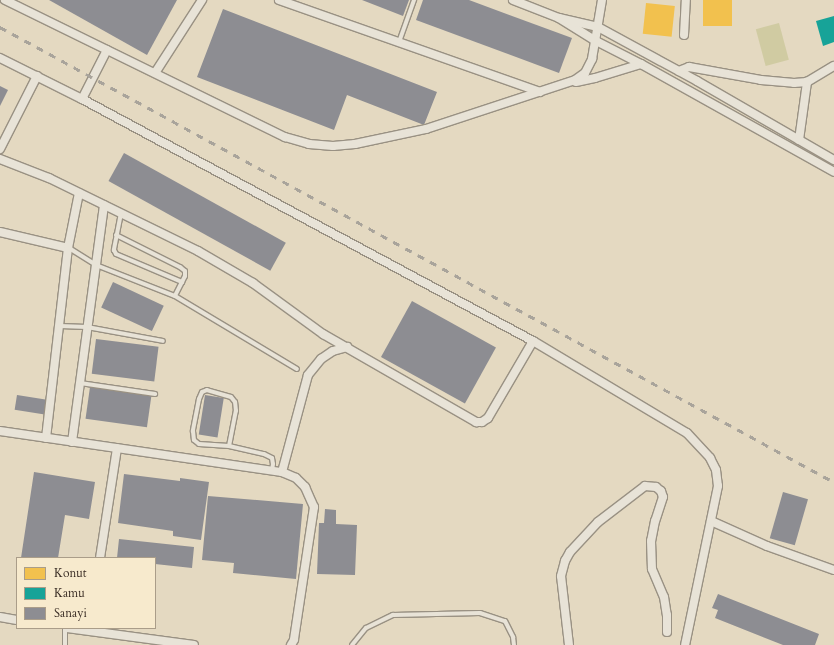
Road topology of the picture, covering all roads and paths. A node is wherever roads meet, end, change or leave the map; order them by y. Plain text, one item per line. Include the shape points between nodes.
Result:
1 (5, 0) edge
2 (202, 0) edge
3 (279, 0) edge
4 (414, 0) edge
5 (513, 0) edge
6 (602, 0) edge
7 (686, 0) edge
8 (559, 18) junction
9 (598, 27) junction
10 (684, 35) dead end
11 (596, 41) junction
12 (399, 42) junction
13 (107, 50) junction
14 (0, 58) edge
15 (641, 64) junction
16 (834, 66) edge
17 (679, 71) junction
18 (155, 73) junction
19 (37, 76) junction
20 (807, 82) junction
21 (569, 83) junction
22 (540, 92) junction
23 (82, 99) junction
24 (799, 140) junction
25 (0, 149) edge
26 (0, 159) edge
27 (834, 160) edge
28 (834, 172) edge
29 (79, 193) junction
30 (104, 205) junction
31 (121, 213) junction
32 (0, 232) edge
33 (116, 235) junction
34 (68, 248) junction
35 (96, 265) junction
36 (182, 282) junction
37 (175, 296) junction
38 (60, 326) junction
39 (88, 327) junction
40 (163, 341) dead end
41 (533, 341) junction
42 (347, 347) junction
43 (297, 369) dead end
44 (80, 383) junction
45 (155, 394) dead end
46 (0, 431) edge
47 (46, 438) junction
48 (72, 442) junction
49 (229, 446) junction
50 (117, 448) junction
51 (271, 471) junction
52 (282, 472) junction
53 (711, 521) junction
54 (100, 557) edge
55 (834, 570) edge
56 (0, 617) edge
57 (16, 620) edge
58 (66, 629) edge
59 (78, 629) edge
60 (89, 630) edge
61 (667, 632) dead end
62 (65, 645) edge
63 (194, 645) edge
64 (291, 645) edge
65 (352, 645) edge
66 (514, 645) edge
67 (569, 645) edge
68 (685, 645) edge

1 - 13 street
2 - 18 street
3 - 12 street
4 - 12 lane
5 - 8 street
6 - 9 street
7 - 10 street
8 - 9 street
8 - 11 street
9 - 11 street
9 - 17 street
11 - 15 street
11 - 21 street via 588,68 580,77
12 - 22 street
13 - 18 street
13 - 23 street
14 - 19 street
15 - 21 street
15 - 28 street
16 - 20 street
17 - 20 street via 689,67 771,81
17 - 24 street
18 - 22 street via 285,137 327,146 355,144 426,129
19 - 23 street
19 - 25 street
20 - 24 street
21 - 22 street
23 - 41 street
24 - 27 street
26 - 29 street
29 - 30 street
29 - 34 street
30 - 31 street
30 - 35 street
31 - 33 lane
31 - 42 street via 226,267 277,299 323,334
32 - 34 street
33 - 36 lane via 180,267 185,271
33 - 36 lane via 116,254
34 - 35 lane
34 - 38 street
35 - 37 lane
35 - 39 street
36 - 37 lane
37 - 43 lane
38 - 39 lane
38 - 47 street
39 - 40 lane
39 - 44 street
41 - 42 street via 488,418 479,422 473,421
41 - 53 street via 679,427 695,440 710,458 718,478
42 - 52 street via 326,355 308,375
44 - 45 lane
44 - 48 street
46 - 47 street
47 - 48 street
48 - 50 street
49 - 49 lane via 198,444 194,440 193,431 202,392 207,390 231,396 235,402 236,411
49 - 51 lane via 272,458
50 - 51 street
50 - 54 street
51 - 52 street
52 - 64 street via 301,482 309,493 314,507 294,640
53 - 55 street via 767,546
53 - 68 street
56 - 57 street
58 - 62 lane
59 - 60 street
60 - 63 street
61 - 67 street via 664,597 652,570 651,541 663,497 656,487 646,486 598,522 565,561 562,576
65 - 66 lane via 366,628 393,615 480,614 505,621 513,636

